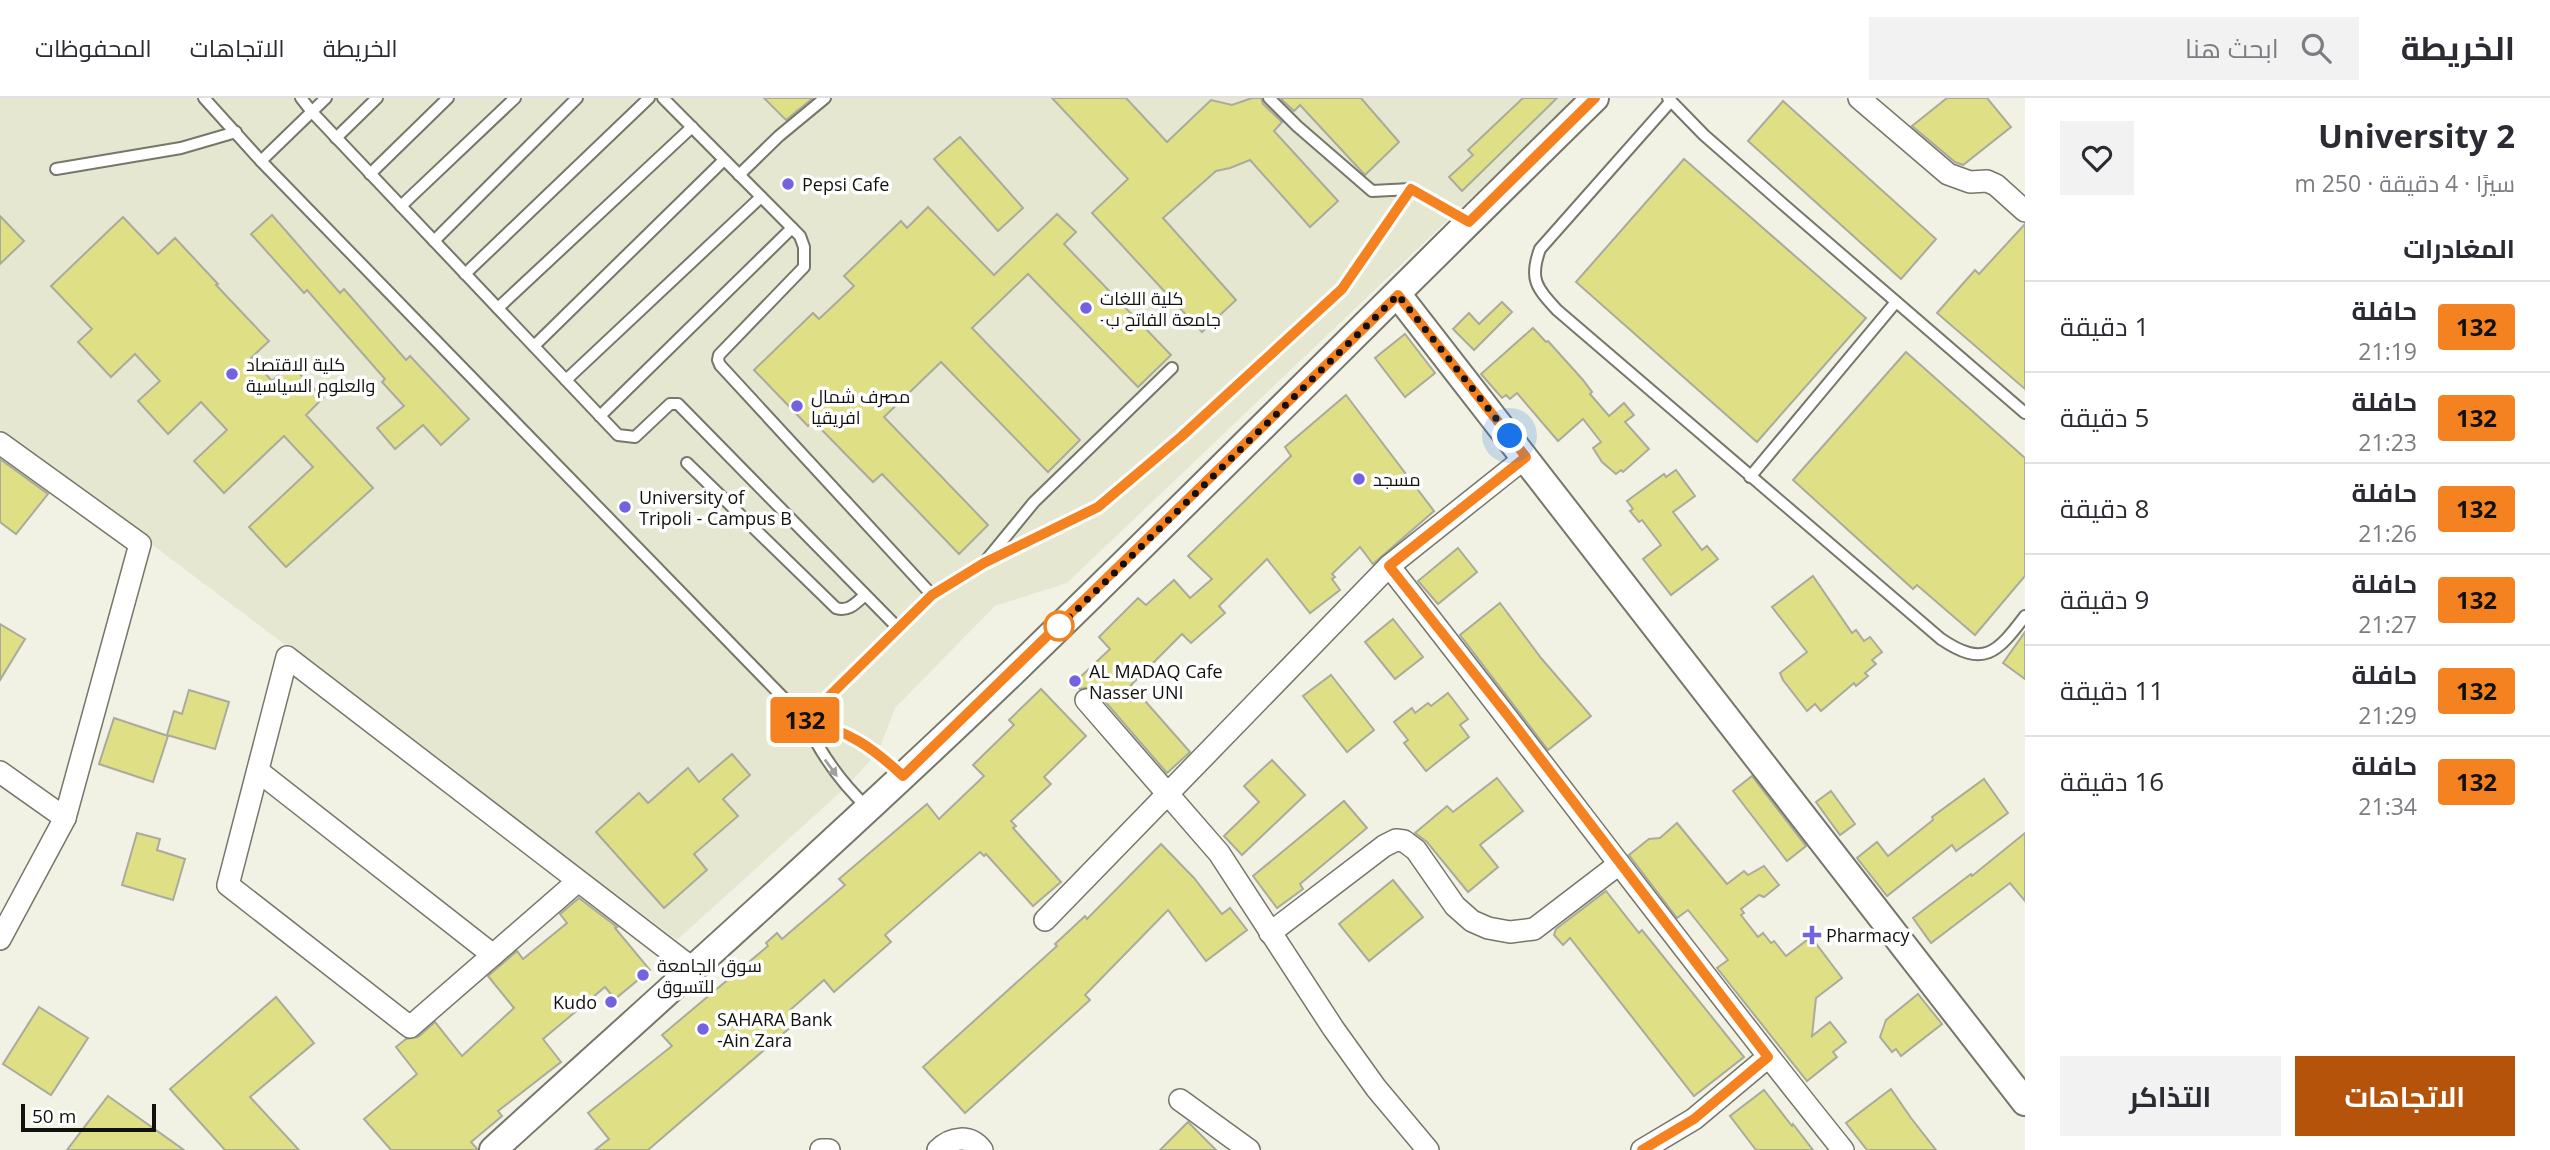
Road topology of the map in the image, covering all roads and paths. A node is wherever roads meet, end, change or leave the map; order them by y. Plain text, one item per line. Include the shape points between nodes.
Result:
1 (204, 98) edge
2 (301, 98) edge
3 (326, 98) edge
4 (377, 98) edge
5 (448, 98) edge
6 (515, 98) edge
7 (577, 98) edge
8 (649, 98) edge
9 (663, 98) edge
10 (825, 98) edge
11 (1269, 98) edge
12 (1595, 98) edge
13 (1859, 98) edge
14 (1669, 99) edge
15 (312, 112) junction
16 (692, 127) junction
17 (236, 132) junction
18 (336, 138) junction
19 (724, 160) junction
20 (261, 161) junction
21 (56, 169) dead end
22 (370, 174) junction
23 (739, 175) junction
24 (1411, 189) junction
25 (761, 197) junction
26 (401, 206) junction
27 (2025, 211) edge
28 (1469, 222) junction
29 (792, 228) junction
30 (434, 241) junction
31 (466, 274) junction
32 (1398, 295) junction
33 (1896, 302) junction
34 (498, 308) junction
35 (534, 346) junction
36 (1172, 368) dead end
37 (566, 380) junction
38 (2025, 413) edge
39 (600, 416) junction
40 (0, 443) edge
41 (1526, 457) junction
42 (687, 463) dead end
43 (1751, 477) junction
44 (984, 563) junction
45 (1389, 566) junction
46 (865, 595) junction
47 (932, 595) junction
48 (2025, 616) edge
49 (898, 628) junction
50 (1086, 700) dead end
51 (805, 720) junction
52 (258, 771) junction
53 (0, 772) edge
54 (903, 776) junction
55 (1168, 793) junction
56 (869, 808) junction
57 (65, 818) junction
58 (1619, 864) junction
59 (578, 881) junction
60 (1045, 920) dead end
61 (1270, 933) junction
62 (0, 939) edge
63 (493, 955) junction
64 (692, 968) junction
65 (1768, 1057) junction
66 (1180, 1100) dead end
67 (2025, 1102) edge
68 (494, 1150) edge
69 (821, 1150) edge
70 (829, 1150) edge
71 (938, 1150) edge
72 (982, 1150) edge
73 (1249, 1150) edge
74 (1428, 1150) edge
75 (1642, 1150) edge
76 (1843, 1150) edge

1 - 17 lane
2 - 15 lane
3 - 15 lane
4 - 18 lane
5 - 22 lane
6 - 26 lane
7 - 30 lane
8 - 31 lane
9 - 16 lane
10 - 23 lane
11 - 24 lane via 1372,191
12 - 28 street
13 - 27 street via 1948,174 1996,185
14 - 33 lane via 1704,135
14 - 43 lane via 1540,249 1533,274 1557,310
15 - 18 lane
15 - 20 lane
16 - 19 lane
16 - 34 lane
17 - 20 lane
17 - 21 lane via 181,148
18 - 22 lane
19 - 23 lane
19 - 35 lane
20 - 51 lane
22 - 26 lane
23 - 25 lane
24 - 28 lane
24 - 44 lane via 1342,289 1182,436 1098,507
25 - 29 lane
25 - 37 lane
26 - 30 lane
28 - 32 street
29 - 39 lane
29 - 47 lane via 804,247 804,267 718,360
30 - 31 lane
31 - 34 lane
32 - 41 street
32 - 54 street
33 - 38 lane
33 - 43 lane
34 - 35 lane
35 - 37 lane
36 - 44 lane via 1034,502
37 - 39 lane
39 - 46 lane via 618,435 635,437 670,404 678,404
40 - 57 street via 140,544
41 - 45 street
41 - 67 street
42 - 46 lane via 836,608 850,608
43 - 48 lane via 1958,650 1978,655 1995,651
44 - 47 lane
45 - 55 street
45 - 58 street
46 - 49 lane
47 - 49 lane
49 - 51 lane
50 - 55 street
51 - 54 lane via 855,737
51 -> 56 lane via 830,766
52 - 59 street via 287,657
52 - 63 street
52 - 63 street via 228,885 410,1027
53 - 57 street
54 - 56 street
55 - 60 street
55 - 61 street via 1219,853
56 - 64 street
57 - 62 street
58 - 61 street via 1534,929 1510,932 1472,921 1416,850 1396,840
58 - 65 street
59 - 63 street
59 - 64 street
61 - 74 street via 1362,1068
64 - 68 street
65 - 75 street via 1694,1119
65 - 76 street
66 - 73 street
69 - 70 street
71 - 72 street via 946,1142 965,1139

